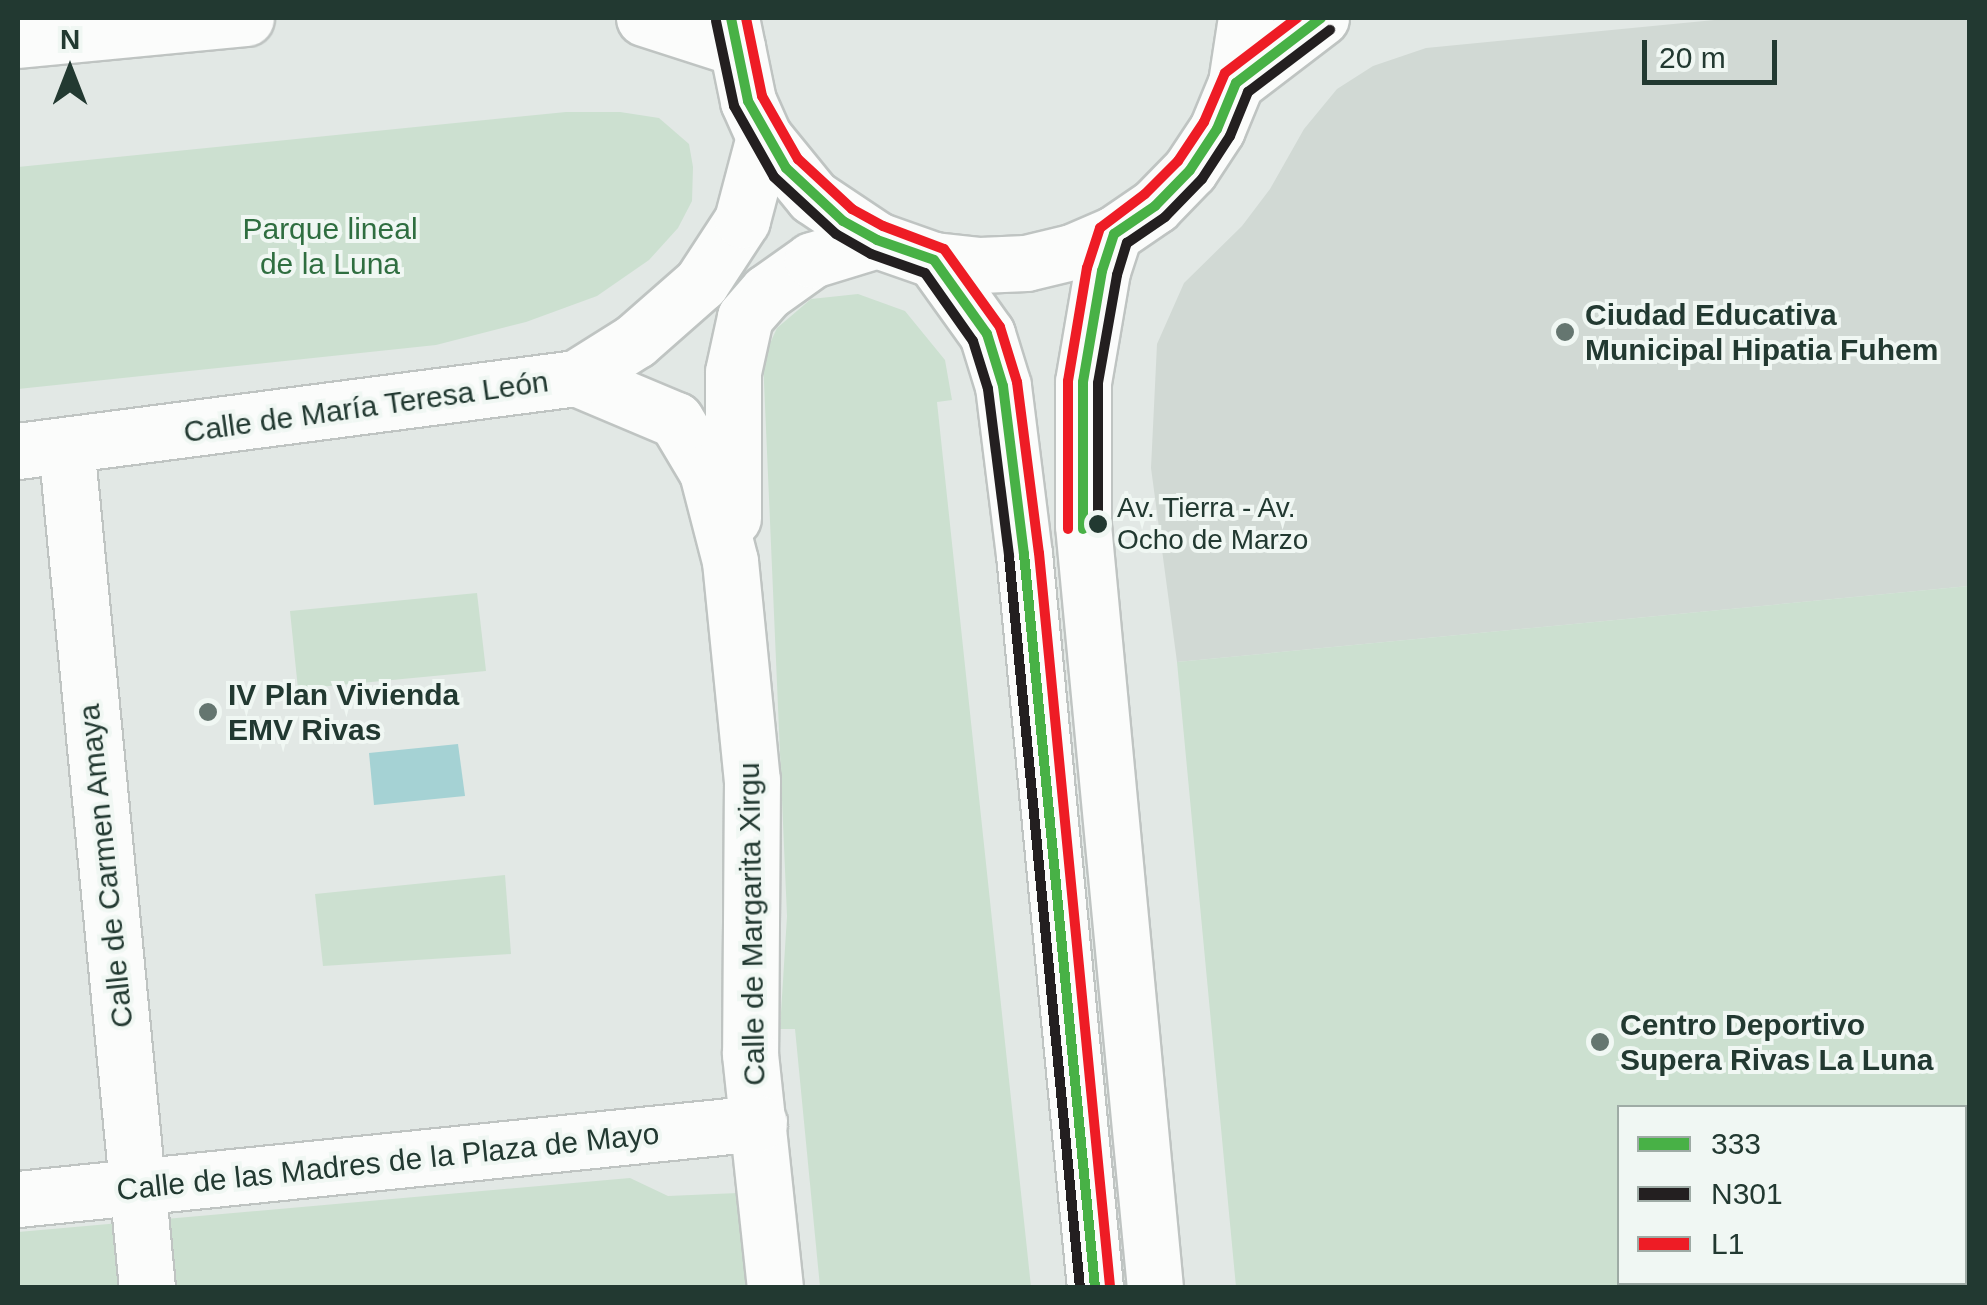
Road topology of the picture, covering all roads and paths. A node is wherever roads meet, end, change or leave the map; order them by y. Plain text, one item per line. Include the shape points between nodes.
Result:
1 (246, 18) edge
2 (644, 18) edge
3 (1246, 18) edge
4 (1321, 18) edge
5 (734, 33) edge
6 (18, 40) edge
7 (1236, 83) junction
8 (764, 136) junction
9 (1114, 234) junction
10 (877, 240) junction
11 (934, 260) junction
12 (576, 378) junction
13 (42, 448) edge
14 (730, 561) junction
15 (758, 1123) junction
16 (137, 1187) junction
17 (18, 1199) edge
18 (147, 1288) edge
19 (775, 1288) edge
20 (1096, 1288) edge
21 (1156, 1288) edge

1 - 6 street
2 - 5 street
3 - 7 street
4 - 7 street
5 - 8 street via 748,101
7 - 9 street via 1190,170
8 - 10 street via 813,197
8 - 12 street, Calle de María Teresa León via 742,220 701,283 635,342
9 - 11 street via 1026,263
9 - 21 street via 1083,382 1083,525
10 - 11 street
10 - 14 street, Calle de Margarita Xirgu via 812,260 766,292 745,317 733,372
11 - 20 street via 987,334 1003,386
12 - 13 street, Calle de María Teresa León
12 - 14 street, Calle de Margarita Xirgu via 676,420 707,472
13 - 16 street, Calle de Carmen Amaya
14 - 15 street, Calle de Margarita Xirgu via 752,780 750,1054
15 - 16 street, Calle de las Madres de la Plaza de Mayo
15 - 19 street, Calle de Margarita Xirgu
16 - 17 street, Calle de las Madres de la Plaza de Mayo
16 - 18 street, Calle de Carmen Amaya

